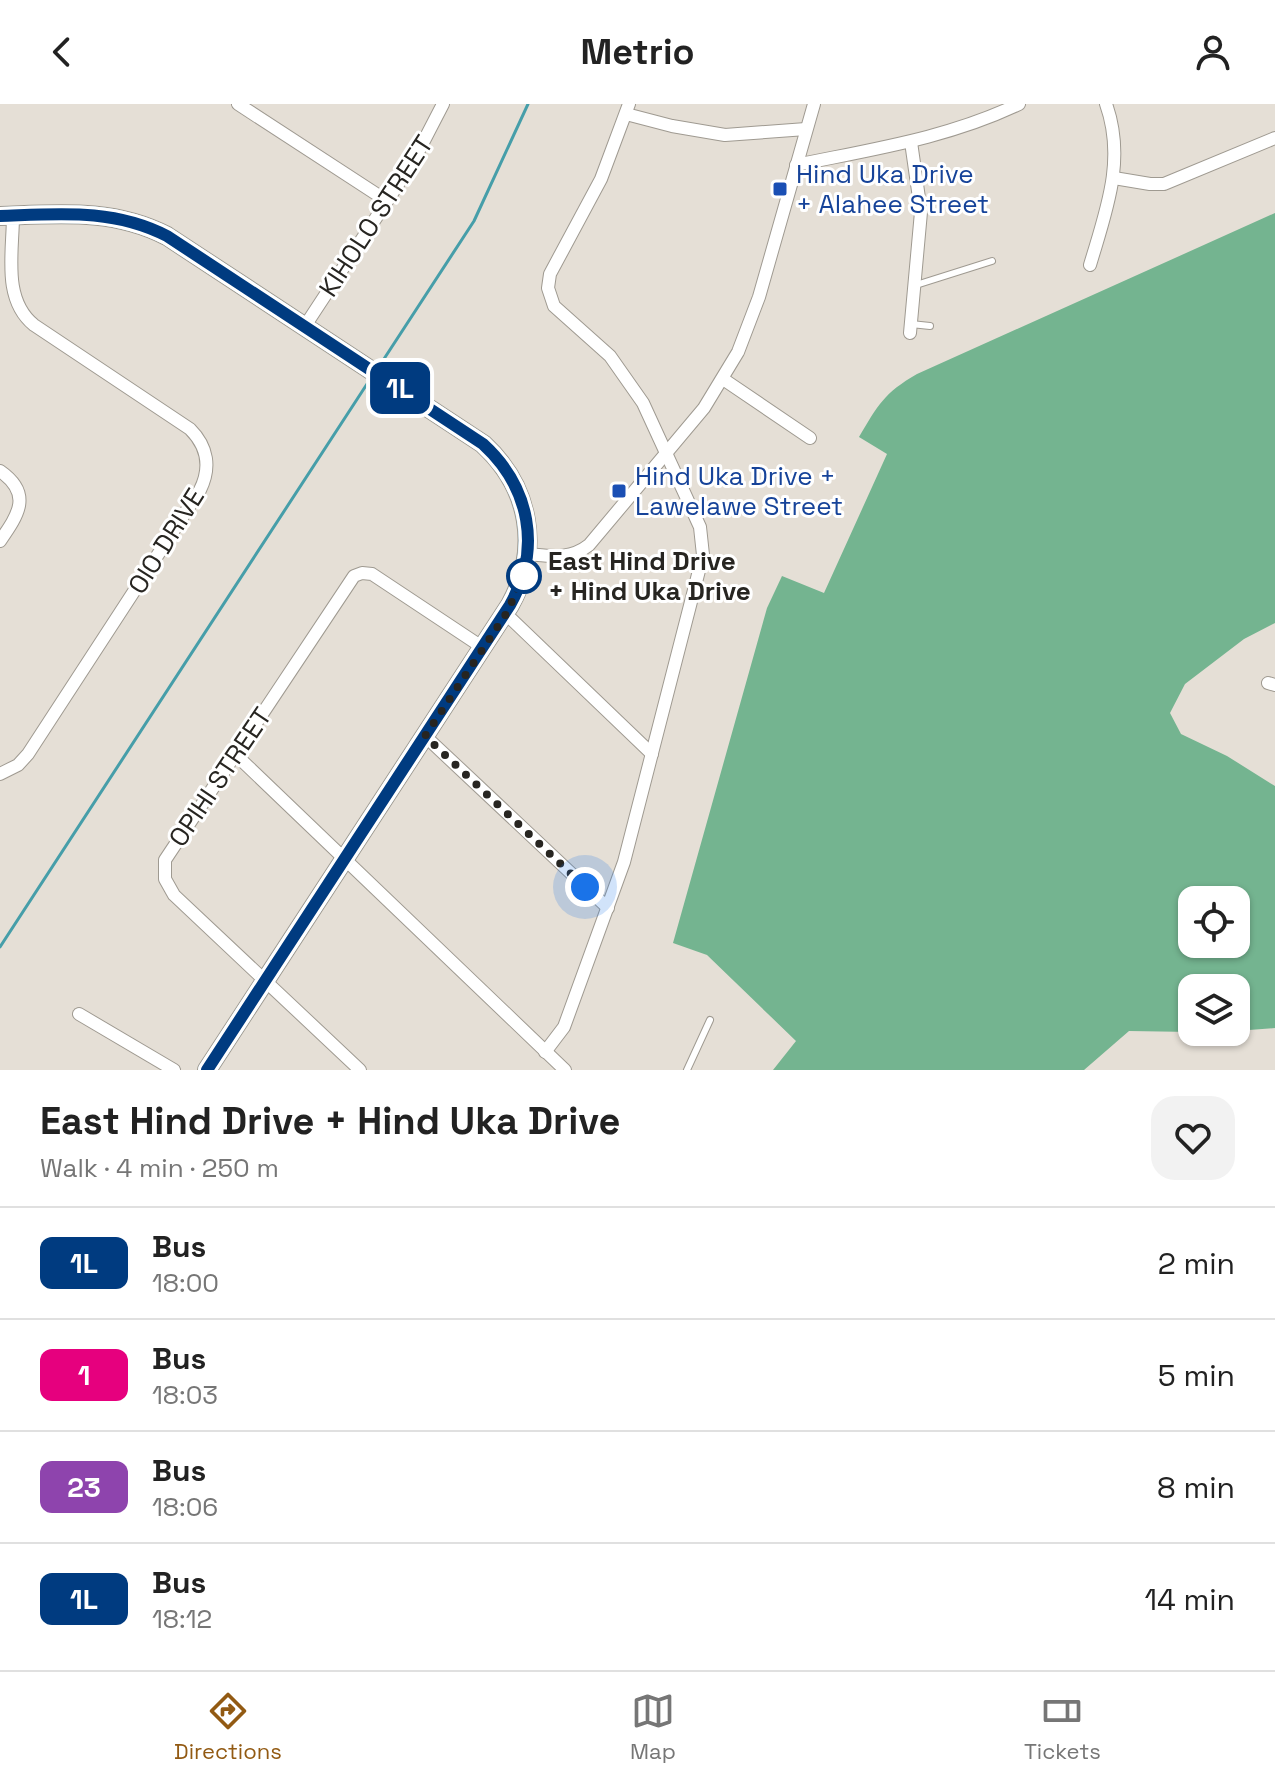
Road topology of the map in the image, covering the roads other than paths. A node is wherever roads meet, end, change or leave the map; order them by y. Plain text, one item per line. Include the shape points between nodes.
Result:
1 (238, 104) edge
2 (443, 104) edge
3 (814, 104) edge
4 (1019, 104) edge
5 (1106, 104) edge
6 (628, 109) edge
7 (806, 129) junction
8 (1275, 138) edge
9 (911, 142) junction
10 (796, 165) junction
11 (1114, 178) junction
12 (387, 201) junction
13 (7, 215) edge
14 (992, 261) dead end
15 (1090, 265) dead end
16 (916, 285) junction
17 (305, 326) junction
18 (930, 326) dead end
19 (911, 328) joint
20 (723, 379) junction
21 (810, 438) dead end
22 (667, 452) junction
23 (0, 471) edge
24 (0, 541) edge
25 (528, 554) junction
26 (506, 614) junction
27 (482, 647) junction
28 (425, 736) junction
29 (652, 754) junction
30 (236, 755) junction
31 (0, 774) edge
32 (344, 858) junction
33 (608, 908) junction
34 (264, 979) junction
35 (79, 1014) dead end
36 (710, 1020) dead end
37 (545, 1052) junction
38 (174, 1070) edge
39 (207, 1070) edge
40 (360, 1070) edge
41 (565, 1070) edge
42 (687, 1070) edge

1 - 12 street
2 - 12 street, KIHOLO STREET
3 - 7 street
4 - 9 street via 960,130
5 - 11 street via 1115,138
6 - 7 street via 672,126 725,135
6 - 22 street via 548,288 558,310 623,372
7 - 10 street
8 - 11 street via 1164,184
9 - 10 street
9 - 16 street via 921,212
10 - 20 street via 753,315
11 - 15 street
12 - 17 street, KIHOLO STREET
13 - 17 street via 84,213 141,224
13 - 31 street, OIO DRIVE via 13,291 22,314 190,429 203,447 207,469 200,490 28,754
14 - 16 lane
16 - 19 street
17 - 25 street via 493,453 522,501
18 - 19 lane
20 - 21 street
20 - 22 street
22 - 25 street via 583,550 563,557
22 - 29 street via 700,527 703,548
23 - 24 street via 16,487 20,505
25 - 26 street
26 - 27 street
26 - 29 street
27 - 28 street
27 - 30 street, OPIHI STREET via 372,574 358,574
28 - 32 street
28 - 33 street
29 - 33 street
30 - 32 street
30 - 34 street, OPIHI STREET via 167,854 164,872 174,895
32 - 34 street
32 - 37 street
33 - 37 street via 564,1027
34 - 39 street
34 - 40 street, OPIHI STREET
35 - 38 street
36 - 42 lane
37 - 41 street

